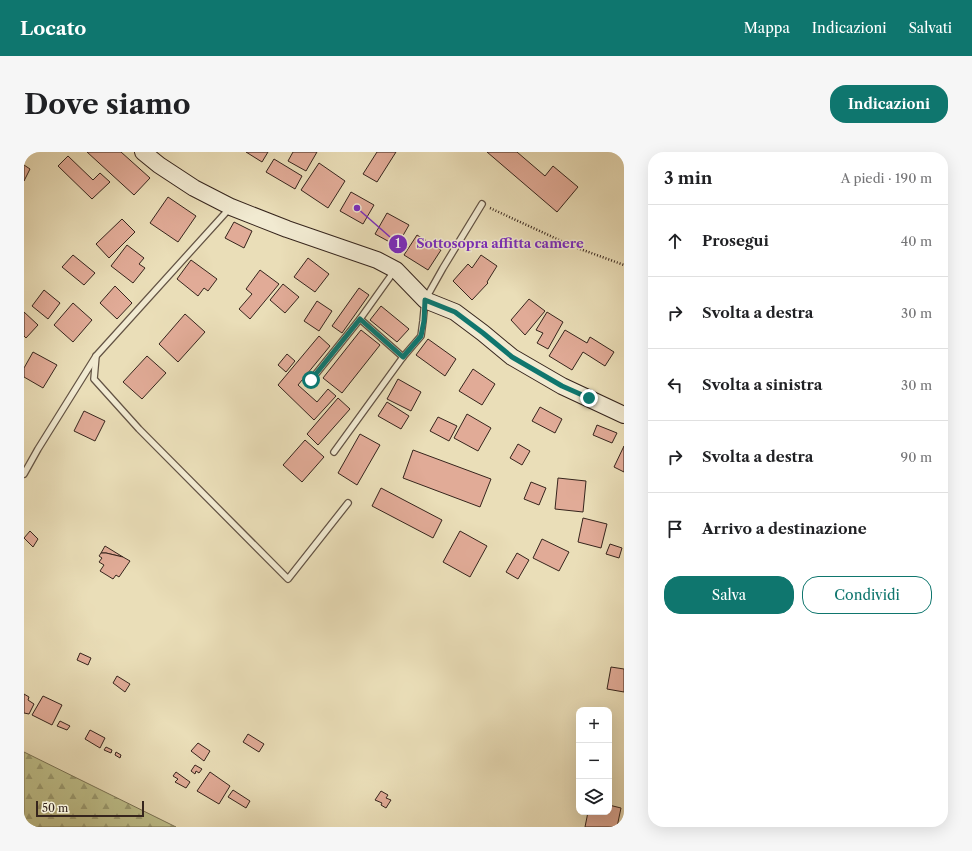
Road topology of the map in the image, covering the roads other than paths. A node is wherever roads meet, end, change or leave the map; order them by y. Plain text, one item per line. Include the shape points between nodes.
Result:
1 (143, 152) edge
2 (482, 204) road end
3 (231, 207) junction
4 (396, 270) junction
5 (425, 300) junction
6 (360, 319) junction
7 (96, 356) junction
8 (403, 357) junction
9 (311, 380) dead end
10 (624, 415) edge
11 (334, 452) dead end
12 (24, 474) edge
13 (348, 503) dead end

1 - 3 main road via 194,188
2 - 5 lane
3 - 4 main road via 377,260
3 - 7 lane
4 - 5 main road
4 - 6 lane
5 - 8 lane via 421,336
5 - 10 main road via 455,312 512,357 562,386
6 - 8 lane
6 - 9 lane
7 - 12 lane
7 - 13 lane via 94,379 139,429 288,579
8 - 11 lane

